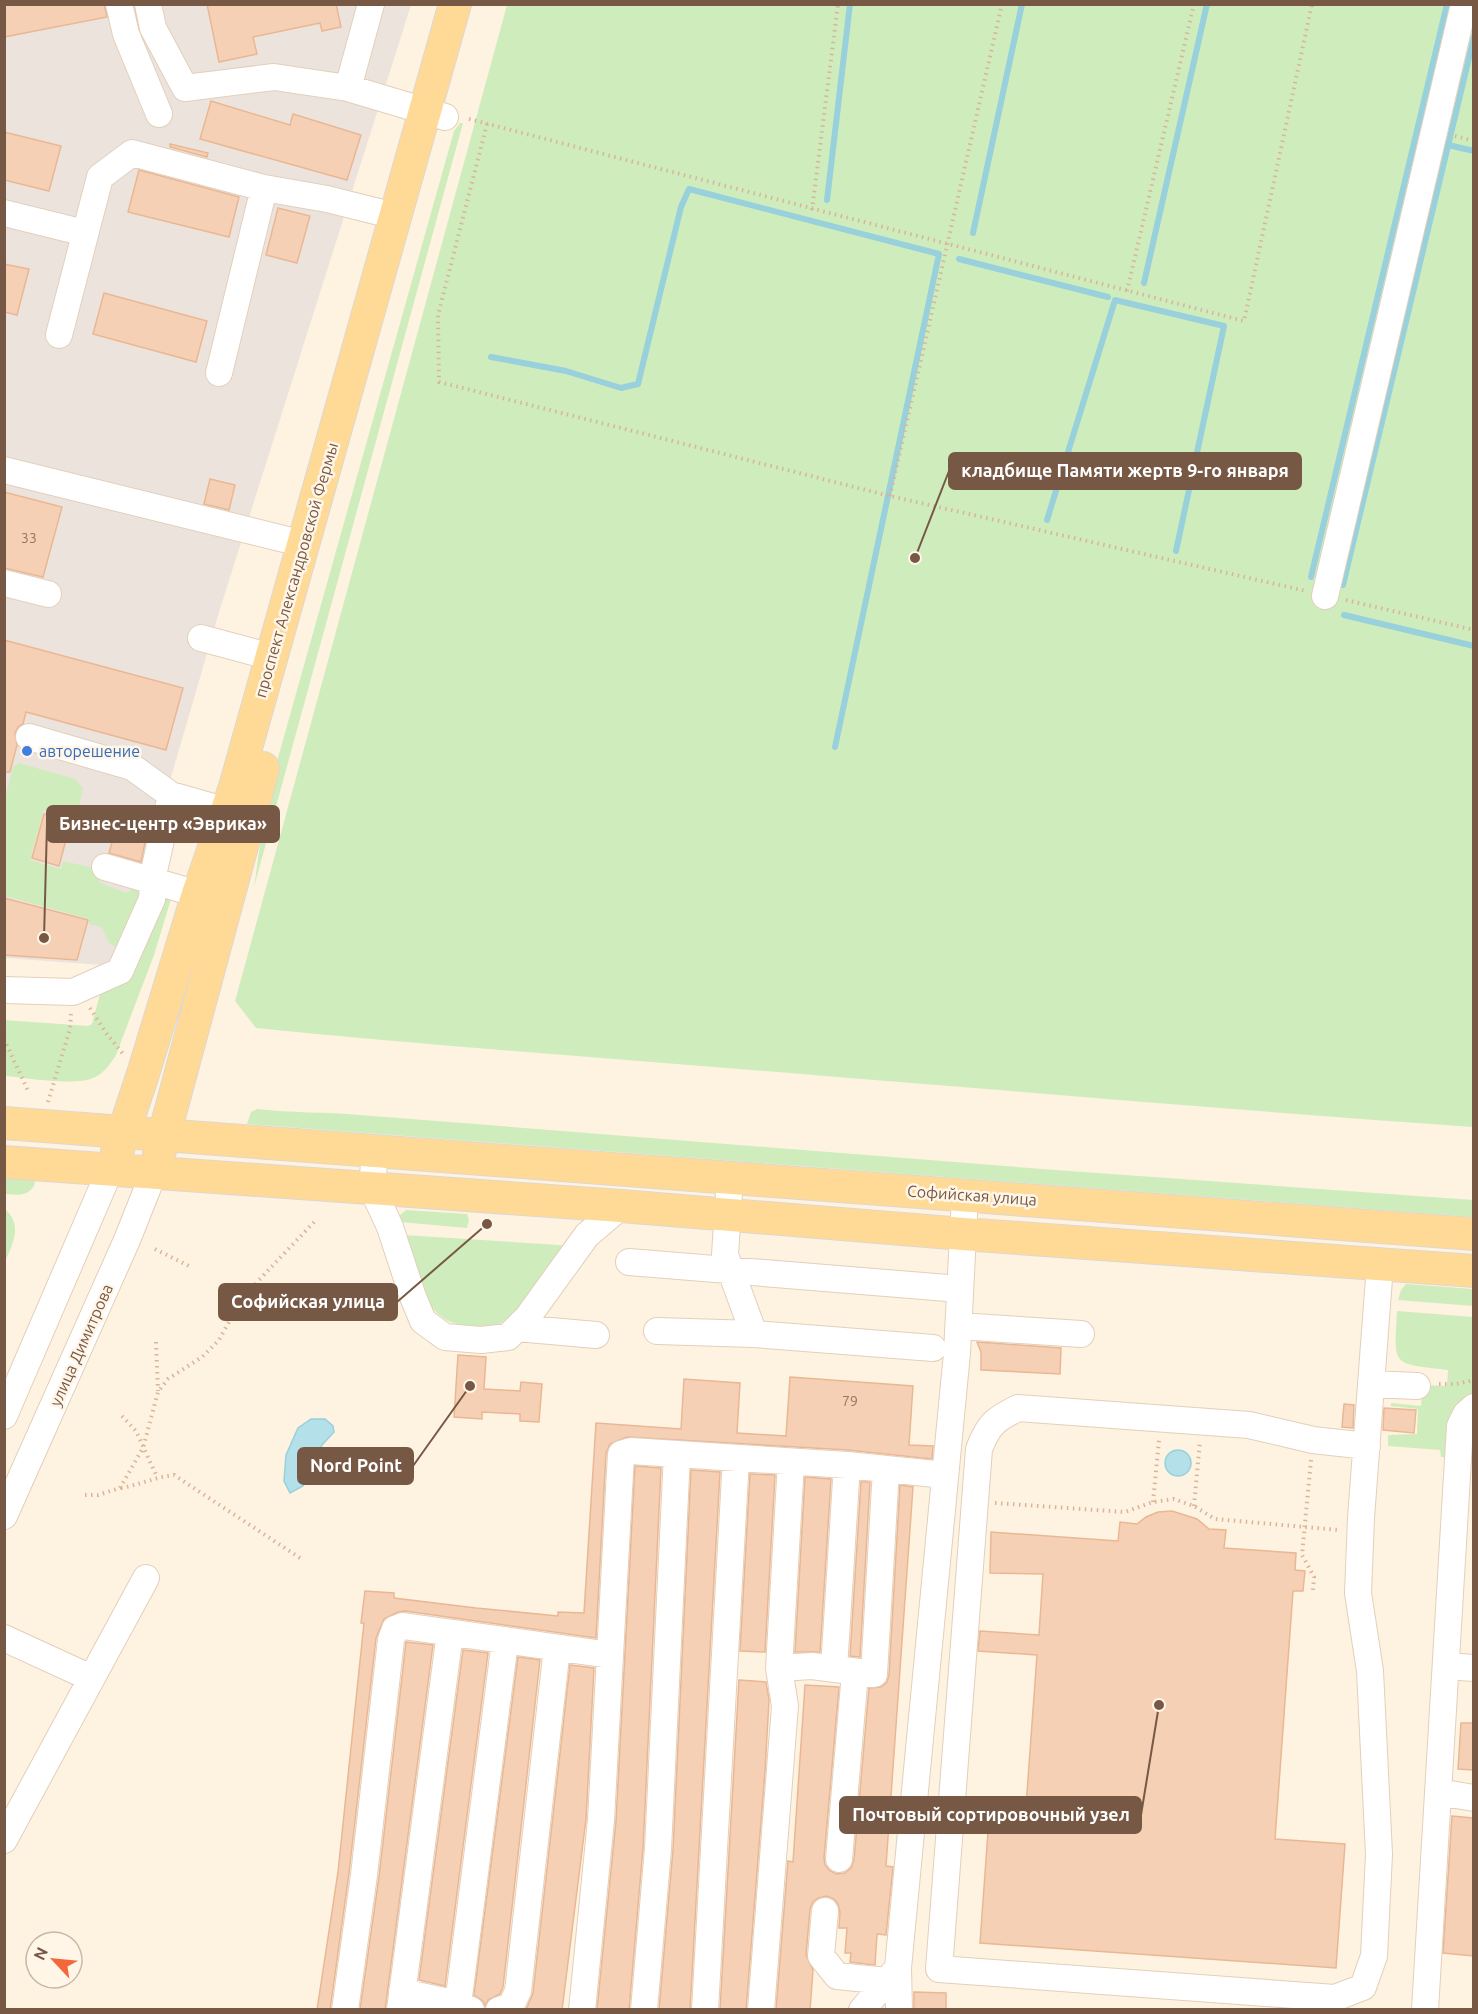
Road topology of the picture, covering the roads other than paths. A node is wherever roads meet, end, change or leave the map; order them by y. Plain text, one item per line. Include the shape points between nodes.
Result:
1 (119, 4) edge
2 (148, 4) edge
3 (371, 4) edge
4 (455, 4) edge
5 (477, 4) edge
6 (1464, 4) edge
7 (348, 88) junction
8 (159, 114) dead end
9 (446, 116) junction
10 (264, 188) junction
11 (4, 213) edge
12 (395, 216) junction
13 (86, 233) junction
14 (59, 335) dead end
15 (219, 373) dead end
16 (4, 470) edge
17 (304, 544) junction
18 (4, 583) edge
19 (48, 594) dead end
20 (1325, 596) road end
21 (201, 638) dead end
22 (272, 657) junction
23 (29, 737) dead end
24 (171, 795) junction
25 (228, 811) junction
26 (105, 867) dead end
27 (154, 881) junction
28 (198, 894) junction
29 (4, 990) edge
30 (4, 1123) edge
31 (124, 1132) junction
32 (164, 1134) junction
33 (375, 1151) junction
34 (4, 1162) edge
35 (110, 1170) junction
36 (154, 1172) junction
37 (730, 1177) junction
38 (372, 1188) junction
39 (965, 1195) junction
40 (621, 1206) junction
41 (727, 1214) junction
42 (963, 1234) junction
43 (1473, 1234) edge
44 (629, 1262) dead end
45 (1380, 1265) junction
46 (732, 1270) junction
47 (1473, 1271) edge
48 (960, 1289) junction
49 (959, 1326) junction
50 (517, 1328) junction
51 (657, 1331) dead end
52 (754, 1334) junction
53 (1081, 1334) dead end
54 (596, 1335) dead end
55 (933, 1348) dead end
56 (1371, 1384) junction
57 (1417, 1386) road end
58 (1473, 1407) edge
59 (4, 1416) edge
60 (1367, 1446) junction
61 (677, 1454) junction
62 (736, 1458) junction
63 (791, 1462) junction
64 (847, 1466) junction
65 (886, 1469) junction
66 (945, 1475) junction
67 (4, 1516) edge
68 (146, 1578) dead end
69 (450, 1633) junction
70 (4, 1638) edge
71 (505, 1641) junction
72 (557, 1648) junction
73 (610, 1655) junction
74 (1446, 1666) junction
75 (779, 1668) junction
76 (1473, 1668) edge
77 (844, 1670) junction
78 (91, 1678) junction
79 (1438, 1792) junction
80 (1473, 1798) edge
81 (4, 1840) edge
82 (839, 1859) dead end
83 (825, 1911) dead end
84 (893, 1975) junction
85 (401, 2001) edge
86 (464, 2007) edge
87 (345, 2010) edge
88 (499, 2010) edge
89 (582, 2010) edge
90 (644, 2010) edge
91 (705, 2010) edge
92 (761, 2010) edge
93 (862, 2010) edge
94 (899, 2010) edge
95 (1425, 2010) edge

1 - 8 street via 126,34
2 - 7 street via 153,28 185,88 274,77
3 - 7 street
4 - 9 main road, проспект Александровской Фермы
5 - 9 main road, проспект Александровской Фермы
6 - 20 street
7 - 9 street
9 - 12 main road, проспект Александровской Фермы
9 - 32 main road, проспект Александровской Фермы
10 - 12 street
10 - 13 street via 132,153 100,177
10 - 15 street
11 - 13 street
12 - 17 main road, проспект Александровской Фермы
13 - 14 street
16 - 17 street
17 - 22 main road, проспект Александровской Фермы
18 - 19 street
21 - 22 street
22 - 25 main road, проспект Александровской Фермы
23 - 24 street via 132,767
24 - 25 street
24 - 27 street
25 - 28 main road, проспект Александровской Фермы
26 - 27 street
27 - 28 street
27 - 29 street via 152,899 120,971 76,991
28 - 31 main road, проспект Александровской Фермы
30 - 31 main road, Софийская улица
31 - 32 main road, Софийская улица
31 - 35 main road, проспект Александровской Фермы
32 - 33 main road, Софийская улица
32 - 36 main road, проспект Александровской Фермы
33 - 37 main road, Софийская улица
33 - 38 street
34 - 35 main road
35 - 36 main road
35 - 59 street
36 - 38 main road
36 - 67 street, улица Димитрова
37 - 39 main road, Софийская улица
37 - 41 street
38 - 40 main road
38 - 50 street via 423,1321 445,1337 481,1340 508,1337
39 - 42 street
39 - 43 main road, Софийская улица
40 - 41 main road
40 - 50 street via 587,1235
41 - 42 main road
41 - 46 street via 726,1255
42 - 45 main road
42 - 48 street
44 - 46 street
45 - 47 main road
45 - 56 street
46 - 48 street
46 - 52 street
48 - 49 street
49 - 53 street
49 - 66 street
50 - 54 street
51 - 52 street
52 - 55 street
56 - 57 street
56 - 60 street
58 - 74 street via 1460,1426
60 - 60 street via 1358,1593 1370,1671 1379,1854 1374,1956 1363,1987 1335,1998 939,1968 979,1449 987,1430 1000,1417 1018,1408 1249,1425 1313,1440
61 - 62 street
61 - 73 street via 621,1454
61 - 90 street via 658,1849
62 - 63 street
62 - 91 street
63 - 64 street
63 - 75 street
64 - 65 street
64 - 77 street
65 - 66 street
65 - 77 street via 874,1674
66 - 84 street
68 - 78 street
69 - 71 street
69 - 85 street
69 - 87 street via 403,1626 396,1629 391,1640
70 - 78 street
71 - 72 street
71 - 86 street
72 - 73 street
72 - 88 street via 518,1991 511,2006
73 - 89 street via 601,1820
74 - 76 street
74 - 79 street
75 - 77 street via 812,1666
75 - 92 street via 785,1706
77 - 82 street
78 - 81 street
79 - 80 street
79 - 95 street
83 - 84 street via 821,1956 837,1976
84 - 93 street
84 - 94 street
85 - 86 street

